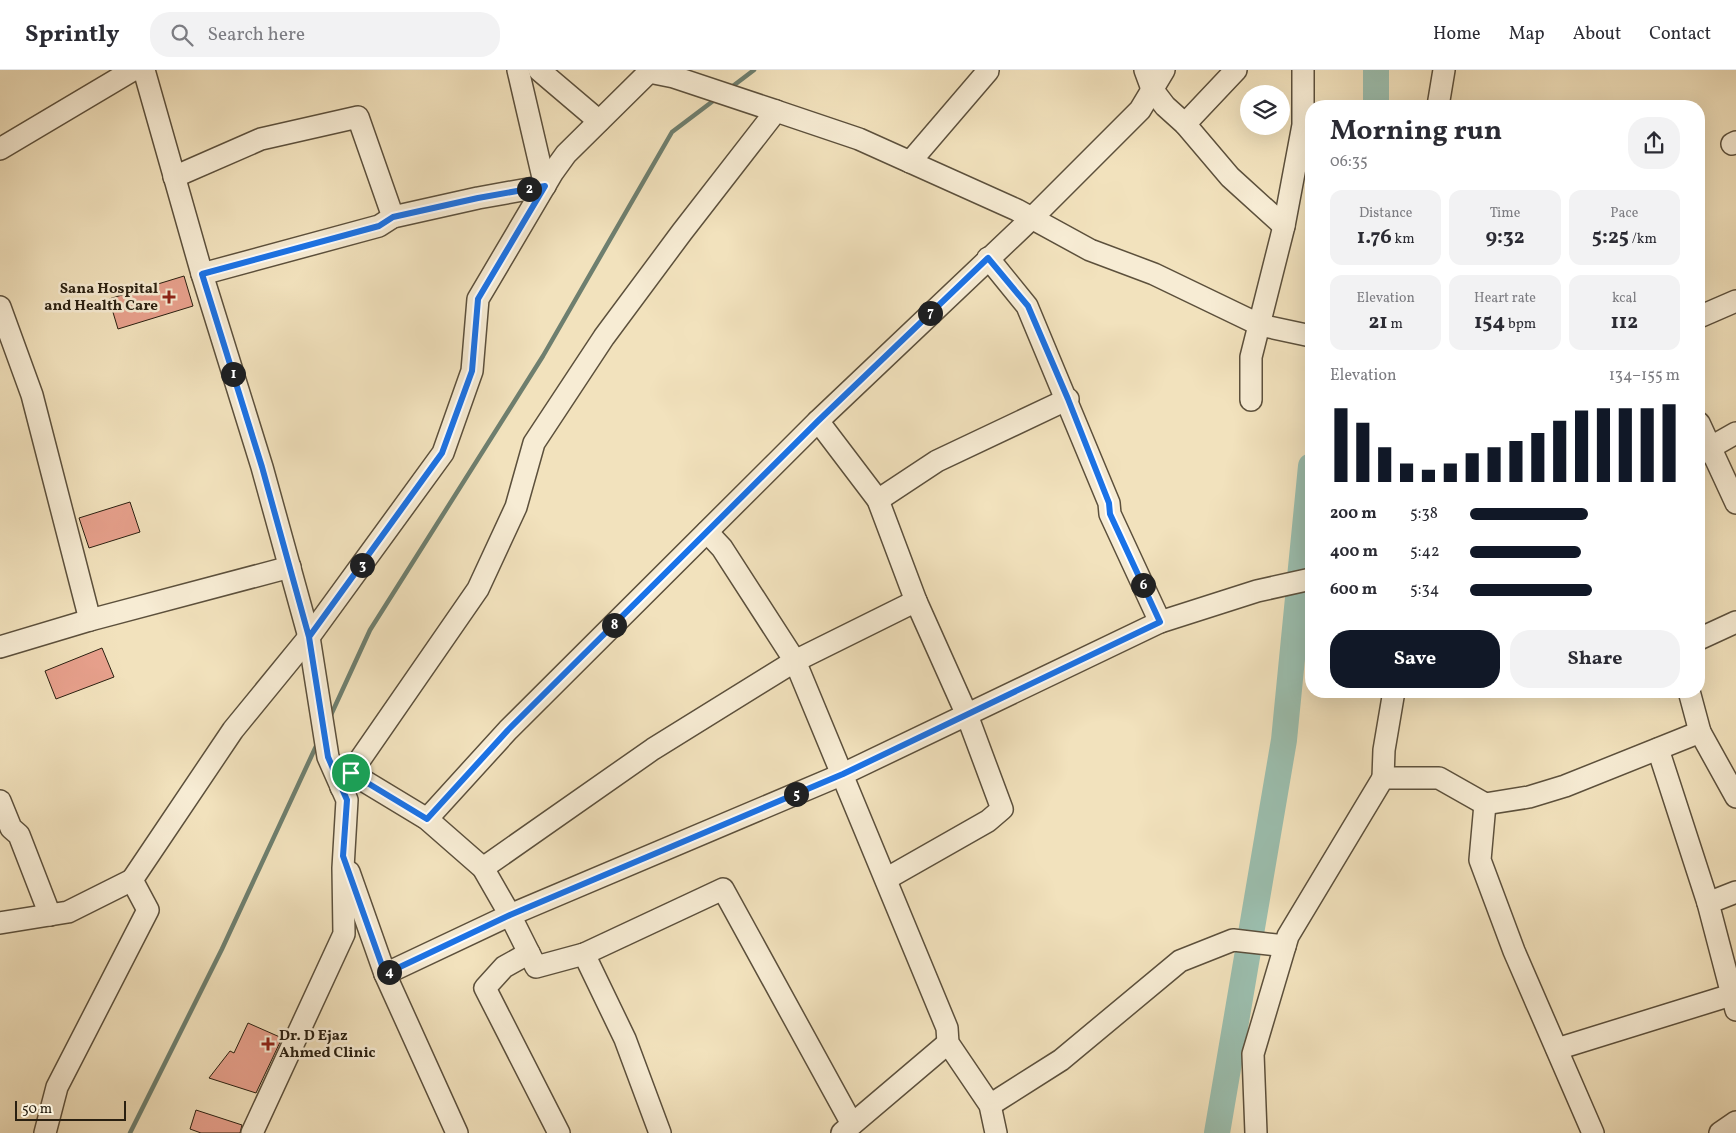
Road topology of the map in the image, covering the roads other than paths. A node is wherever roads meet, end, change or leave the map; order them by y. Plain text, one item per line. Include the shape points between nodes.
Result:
1 (133, 70) edge
2 (144, 70) edge
3 (518, 70) edge
4 (539, 70) edge
5 (1164, 70) edge
6 (1236, 70) edge
7 (1302, 70) edge
8 (1444, 70) edge
9 (649, 71) edge
10 (988, 71) edge
11 (1148, 80) edge
12 (1439, 100) edge
13 (776, 111) junction
14 (599, 121) junction
15 (1185, 124) junction
16 (0, 149) edge
17 (910, 162) junction
18 (174, 177) junction
19 (545, 186) junction
20 (393, 217) junction
21 (1032, 218) junction
22 (1284, 226) junction
23 (988, 258) junction
24 (202, 274) junction
25 (1736, 301) edge
26 (0, 307) edge
27 (1705, 314) edge
28 (1260, 325) junction
29 (1305, 335) edge
30 (1068, 399) junction
31 (1251, 400) dead end
32 (818, 421) junction
33 (1736, 433) edge
34 (1705, 451) edge
35 (1705, 454) edge
36 (878, 500) junction
37 (1736, 503) edge
38 (707, 532) junction
39 (290, 566) junction
40 (1305, 580) edge
41 (916, 601) junction
42 (90, 620) junction
43 (1160, 622) junction
44 (1736, 622) edge
45 (1705, 636) edge
46 (309, 637) junction
47 (0, 647) edge
48 (795, 662) junction
49 (1393, 698) edge
50 (1691, 698) edge
51 (967, 715) junction
52 (1700, 732) junction
53 (1658, 749) junction
54 (843, 774) junction
55 (1383, 778) junction
56 (346, 780) junction
57 (1736, 797) edge
58 (0, 801) edge
59 (1485, 804) junction
60 (427, 819) junction
61 (343, 856) junction
62 (483, 868) junction
63 (886, 879) junction
64 (132, 880) junction
65 (1736, 892) edge
66 (1708, 904) junction
67 (50, 915) junction
68 (510, 915) junction
69 (0, 923) edge
70 (1285, 946) junction
71 (529, 953) junction
72 (584, 954) junction
73 (385, 974) junction
74 (1733, 1003) edge
75 (948, 1043) junction
76 (1556, 1049) junction
77 (990, 1105) junction
78 (1736, 1122) edge
79 (847, 1129) edge
80 (45, 1133) edge
81 (252, 1133) edge
82 (457, 1133) edge
83 (559, 1133) edge
84 (660, 1133) edge
85 (996, 1133) edge
86 (1256, 1133) edge
87 (1593, 1133) edge
88 (1720, 1133) edge

1 - 16 street
2 - 18 street
3 - 19 street
4 - 14 street
5 - 11 street
6 - 15 street
7 - 22 street via 1303,125
8 - 12 street
9 - 13 street
9 - 14 street
10 - 17 street
11 - 15 street via 1165,106
11 - 21 street via 1140,110
13 - 17 street via 859,139
13 - 56 street via 604,338 534,443 516,506 478,589
14 - 19 street via 566,154
15 - 22 street via 1230,176
17 - 21 street
18 - 20 street via 261,139 358,118
18 - 24 street
19 - 20 street
19 - 46 street via 478,299 472,371 442,453
20 - 24 street via 379,226
21 - 23 street
21 - 28 street via 1090,250 1154,274
22 - 28 street
23 - 30 street via 1028,306
23 - 32 street
24 - 39 street
25 - 27 street
26 - 42 street via 32,395
28 - 29 street
28 - 31 street via 1251,357
30 - 36 street via 937,461
30 - 43 street via 1109,503 1110,514
32 - 36 street
32 - 38 street
33 - 34 street
35 - 37 street
36 - 41 street
38 - 48 street via 722,548
38 - 60 street via 508,730
39 - 42 street
39 - 46 street
40 - 43 street via 1257,591
41 - 48 street
41 - 51 street
42 - 47 street
43 - 51 street
44 - 45 street
46 - 56 street via 328,757
46 - 64 street via 233,730
48 - 54 street
48 - 62 street via 653,749
49 - 55 street
50 - 52 street
51 - 54 street
51 - 63 street via 1002,809 988,821
52 - 53 street
52 - 57 street
53 - 59 street via 1565,786 1529,797
53 - 66 street
54 - 63 street
54 - 68 street
55 - 59 street via 1440,778
55 - 70 street
56 - 60 street
56 - 61 street
58 - 67 street via 11,828 19,835
59 - 76 street via 1480,860
60 - 62 street
61 - 73 street
61 - 81 street via 344,934
62 - 68 street
63 - 75 street via 947,1028
64 - 67 street via 68,912
64 - 80 street via 148,910 57,1087
65 - 66 street
66 - 74 street
67 - 69 street
68 - 71 street
68 - 73 street
70 - 77 street via 1233,940 1180,961 1061,1060
70 - 86 street via 1253,1054
71 - 72 street via 536,967
71 - 83 street via 504,968 485,988
72 - 79 street via 724,889
72 - 84 street via 625,1039
73 - 82 street
74 - 76 street
75 - 77 street
75 - 79 street
76 - 87 street
77 - 85 street
78 - 88 street

